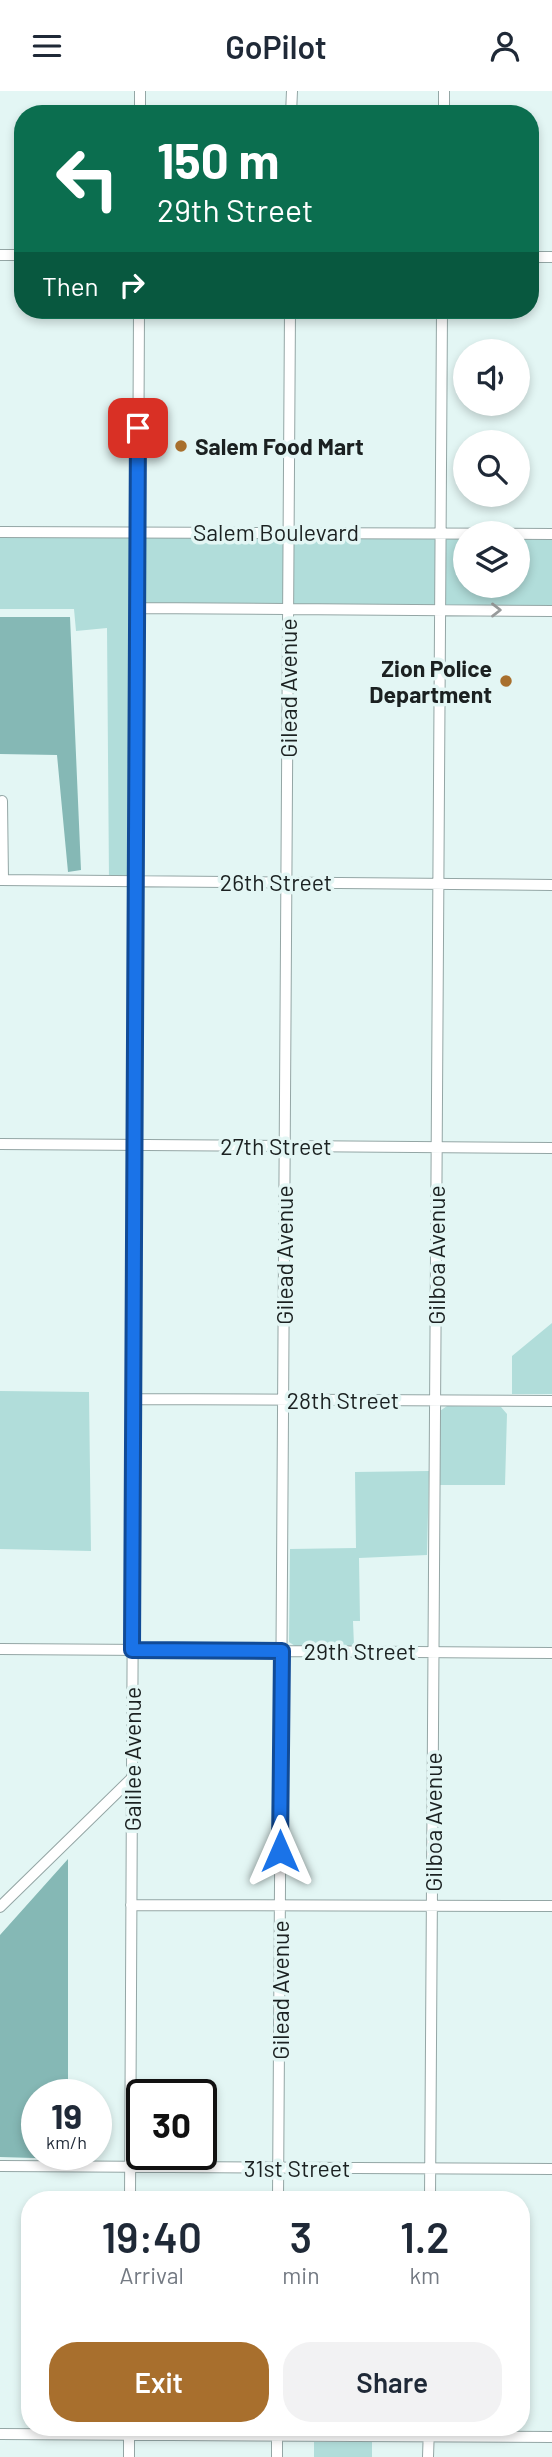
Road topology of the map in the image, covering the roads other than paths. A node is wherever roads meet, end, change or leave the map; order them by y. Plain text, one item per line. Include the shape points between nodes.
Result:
1 (139, 319) edge
2 (290, 319) edge
3 (442, 319) edge
4 (0, 532) edge
5 (138, 532) junction
6 (289, 532) junction
7 (441, 533) junction
8 (552, 534) edge
9 (137, 608) junction
10 (288, 609) junction
11 (440, 610) junction
12 (552, 611) edge
13 (2, 801) dead end
14 (1, 880) edge
15 (136, 881) junction
16 (286, 883) junction
17 (439, 884) junction
18 (552, 884) edge
19 (0, 1143) edge
20 (135, 1145) junction
21 (285, 1146) junction
22 (437, 1147) junction
23 (552, 1148) edge
24 (134, 1399) junction
25 (283, 1399) junction
26 (435, 1400) junction
27 (552, 1401) edge
28 (0, 1649) edge
29 (132, 1650) junction
30 (282, 1651) junction
31 (434, 1652) junction
32 (552, 1653) edge
33 (132, 1777) junction
34 (1, 1905) edge
35 (131, 1905) junction
36 (280, 1905) junction
37 (432, 1906) junction
38 (552, 1906) edge
39 (130, 2079) edge
40 (0, 2166) edge
41 (126, 2167) edge
42 (217, 2168) edge
43 (278, 2168) junction
44 (430, 2168) junction
45 (552, 2169) edge
46 (130, 2170) edge
47 (130, 2191) edge
48 (278, 2191) edge
49 (430, 2191) edge
50 (0, 2434) edge
51 (21, 2434) edge
52 (129, 2436) edge
53 (277, 2436) edge
54 (429, 2436) edge
55 (527, 2436) edge
56 (552, 2437) edge
57 (129, 2457) edge
58 (276, 2457) edge
59 (428, 2457) edge

1 - 5 street, Galilee Avenue
2 - 6 street, Gilead Avenue
3 - 7 street, Gilboa Avenue
4 - 5 street, Salem Boulevard
5 - 6 street, Salem Boulevard
5 - 9 street, Galilee Avenue
6 - 7 street, Salem Boulevard
6 - 10 street, Gilead Avenue
7 - 8 street, Salem Boulevard
7 - 11 street, Gilboa Avenue
9 - 10 street
9 - 15 street, Galilee Avenue
10 - 11 street
10 - 16 street, Gilead Avenue
11 -> 12 street
11 - 17 street, Gilboa Avenue
13 - 14 street
14 - 15 street, 26th Street
15 - 16 street, 26th Street
15 - 20 street, Galilee Avenue
16 - 17 street, 26th Street
16 - 21 street, Gilead Avenue
17 - 18 street, 26th Street
17 - 22 street, Gilboa Avenue
19 - 20 street, 27th Street
20 - 21 street, 27th Street
20 - 24 street, Galilee Avenue
21 - 22 street, 27th Street
21 - 25 street, Gilead Avenue
22 - 23 street, 27th Street
22 - 26 street, Gilboa Avenue
24 - 25 street, 28th Street
24 - 29 street, Galilee Avenue
25 - 26 street, 28th Street
25 - 30 street, Gilead Avenue
26 - 27 street, 28th Street
26 - 31 street, Gilboa Avenue
28 - 29 street, 29th Street
29 - 30 street, 29th Street
29 - 33 street, Galilee Avenue
30 - 31 street, 29th Street
30 - 36 street, Gilead Avenue
31 - 32 street, 29th Street
31 - 37 street, Gilboa Avenue
33 - 34 street
33 - 35 street, Galilee Avenue
35 - 36 street
35 - 39 street, Galilee Avenue
36 - 37 street
36 - 43 street, Gilead Avenue
37 - 38 street
37 - 44 street, Gilboa Avenue
40 - 41 street, 31st Street
42 - 43 street, 31st Street
43 - 44 street, 31st Street
43 - 48 street, Gilead Avenue
44 - 45 street, 31st Street
44 - 49 street, Gilboa Avenue
46 - 47 street, Galilee Avenue
50 - 51 street
52 - 57 street
53 - 58 street
54 - 59 street
55 - 56 street

